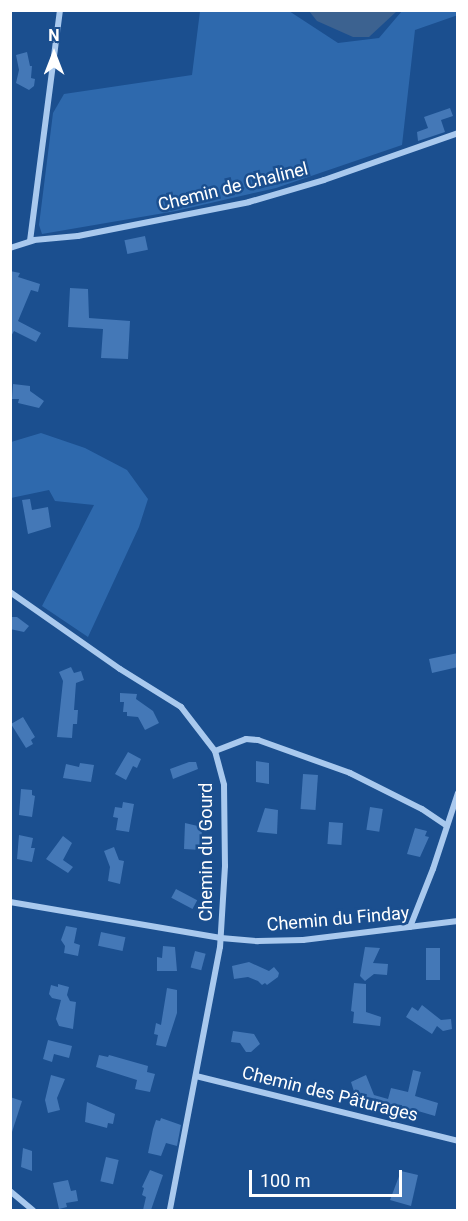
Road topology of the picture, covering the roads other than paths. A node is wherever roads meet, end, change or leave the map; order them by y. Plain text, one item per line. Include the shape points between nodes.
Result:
1 (60, 10) edge
2 (458, 133) edge
3 (30, 241) junction
4 (10, 248) edge
5 (10, 592) edge
6 (215, 751) junction
7 (458, 793) edge
8 (447, 826) junction
9 (10, 902) edge
10 (458, 921) edge
11 (410, 927) junction
12 (221, 938) junction
13 (196, 1076) junction
14 (458, 1141) edge
15 (10, 1191) edge
16 (33, 1210) edge
17 (170, 1210) edge

1 - 3 street
2 - 3 street, Chemin de Chalinel via 249,202 78,236
3 - 4 street, Chemin de Chalinel
5 - 6 street, Chemin du Gourd via 181,707
6 - 8 street via 258,740 350,773
6 - 12 street, Chemin du Gourd via 224,785
7 - 8 street
8 - 11 street
9 - 12 street, Chemin du Finday
10 - 11 street, Chemin du Finday
11 - 12 street, Chemin du Finday via 282,942
12 - 13 street, Chemin du Gourd
13 - 14 street, Chemin des Pâturages
13 - 17 street, Chemin du Gourd
15 - 16 street

